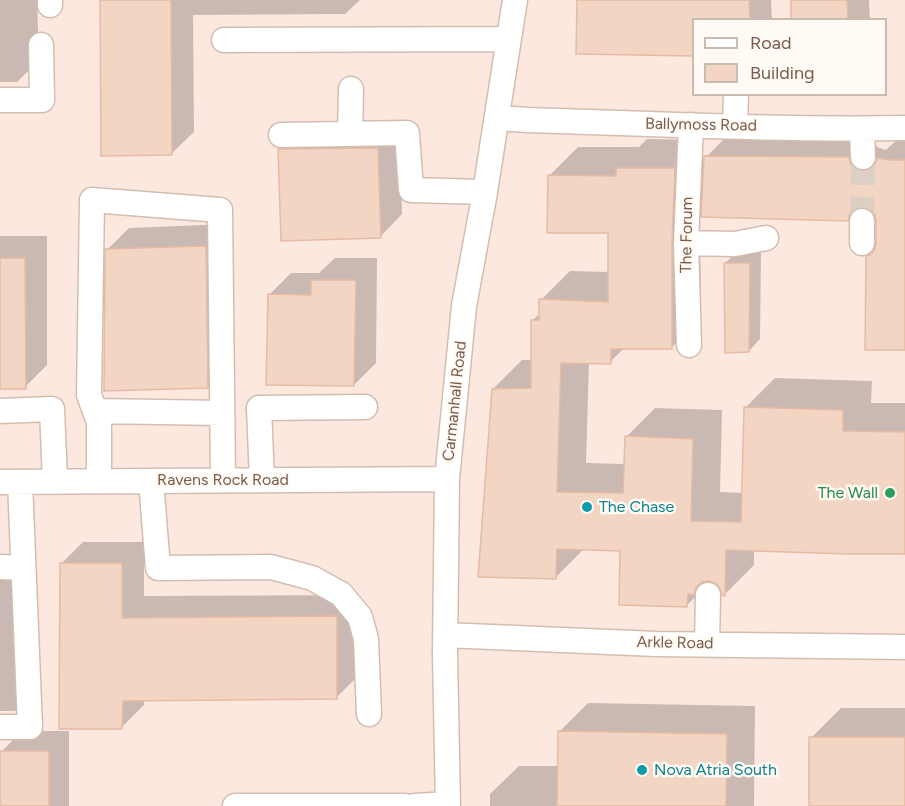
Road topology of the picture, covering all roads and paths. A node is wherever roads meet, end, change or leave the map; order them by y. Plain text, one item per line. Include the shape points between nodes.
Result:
1 (515, 0) edge
2 (509, 39) junction
3 (224, 40) dead end
4 (41, 45) dead end
5 (351, 89) dead end
6 (736, 96) edge
7 (0, 100) edge
8 (497, 118) junction
9 (691, 125) junction
10 (735, 126) junction
11 (905, 128) edge
12 (862, 129) junction
13 (350, 134) junction
14 (281, 135) dead end
15 (863, 157) tunnel mouth
16 (485, 192) junction
17 (766, 238) dead end
18 (686, 243) junction
19 (688, 345) dead end
20 (365, 407) dead end
21 (0, 411) edge
22 (95, 411) junction
23 (222, 413) junction
24 (447, 479) junction
25 (222, 480) junction
26 (262, 480) junction
27 (55, 481) junction
28 (99, 481) junction
29 (151, 481) junction
30 (10, 482) edge
31 (12, 568) edge
32 (708, 595) dead end
33 (445, 635) junction
34 (707, 644) junction
35 (905, 647) edge
36 (369, 714) dead end
37 (0, 727) edge
38 (448, 805) edge
39 (235, 806) edge
40 (405, 806) edge
41 (415, 806) edge

1 - 2 street, Carmanhall Road
2 - 3 street
2 - 8 street, Carmanhall Road
4 - 7 street via 42,100
5 - 13 street
6 - 10 street
8 - 9 street, Ballymoss Road
8 - 16 street, Carmanhall Road
9 - 10 street, Ballymoss Road
9 - 18 street, The Forum
10 - 12 street, Ballymoss Road
11 - 12 street, Ballymoss Road
12 - 15 street
13 - 14 street
13 - 16 street via 407,133 411,190
16 - 24 street, Carmanhall Road via 464,306
17 - 18 street via 735,244
18 - 19 street, The Forum
20 - 26 street via 259,408
21 - 27 street via 51,409
22 - 23 street
22 - 23 street via 89,395 92,200 220,210
22 - 28 street via 99,422
23 - 25 street
24 - 26 street, Ravens Rock Road
24 - 33 street, Carmanhall Road
25 - 26 street, Ravens Rock Road
25 - 29 street, Ravens Rock Road
27 - 28 street, Ravens Rock Road
27 - 30 street, Ravens Rock Road
28 - 29 street, Ravens Rock Road
29 - 36 street via 158,568 271,567 312,578 341,594 360,617 366,639
30 - 31 street
31 - 37 street via 30,727
32 - 34 street
33 - 34 street, Arkle Road
33 - 38 street, Carmanhall Road
34 - 35 street, Arkle Road
38 - 41 street
39 - 40 street

